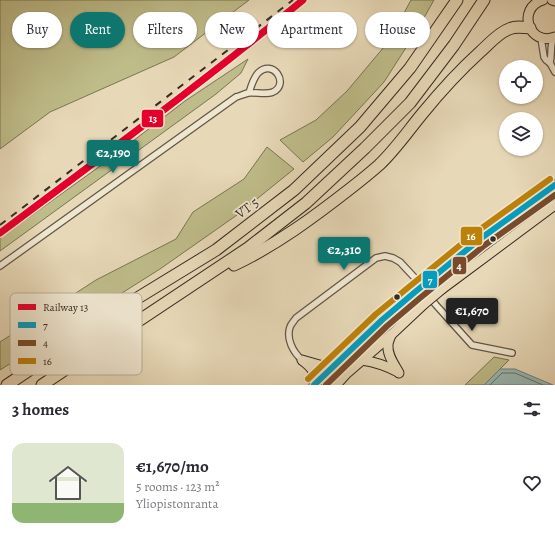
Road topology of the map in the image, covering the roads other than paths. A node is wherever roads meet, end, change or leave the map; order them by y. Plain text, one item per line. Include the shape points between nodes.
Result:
1 (457, 0) edge
2 (484, 0) edge
3 (543, 0) edge
4 (552, 0) edge
5 (555, 1) edge
6 (530, 28) junction
7 (541, 38) junction
8 (554, 38) edge
9 (550, 63) junction
10 (555, 72) edge
11 (249, 93) junction
12 (555, 186) edge
13 (555, 205) edge
14 (0, 266) edge
15 (199, 281) junction
16 (142, 296) edge
17 (142, 319) edge
18 (390, 335) junction
19 (512, 354) dead end
20 (302, 360) junction
21 (362, 360) junction
22 (333, 366) junction
23 (22, 375) edge
24 (57, 375) edge
25 (314, 384) edge
26 (7, 385) edge
27 (42, 385) edge
28 (336, 385) edge

1 - 16 highway, VT 5 via 410,68 360,127 294,190 216,250
2 - 15 highway via 454,45 410,102 365,148 306,203 248,248
3 - 6 main road via 530,10
4 - 5 main road
6 - 7 main road
6 - 15 highway via 519,26 501,33 434,99 380,164 335,201 273,243
7 - 8 main road
7 - 9 street via 544,56
8 - 9 street
9 - 10 street
11 - 11 street via 254,80 265,68 273,69 278,74 280,84 274,91
11 - 14 street via 236,97
12 - 22 main road, bridge via 432,278
13 - 18 main road, bridge via 442,289
15 - 17 highway
18 - 21 main road
18 - 21 main road via 389,351 399,373
19 - 20 street via 472,345 400,262 385,256 376,258 296,318 290,327 289,336 292,349
20 - 22 main road
20 - 25 main road via 315,374
21 - 28 main road
22 - 25 main road
23 - 26 highway, VT 5
24 - 27 highway

